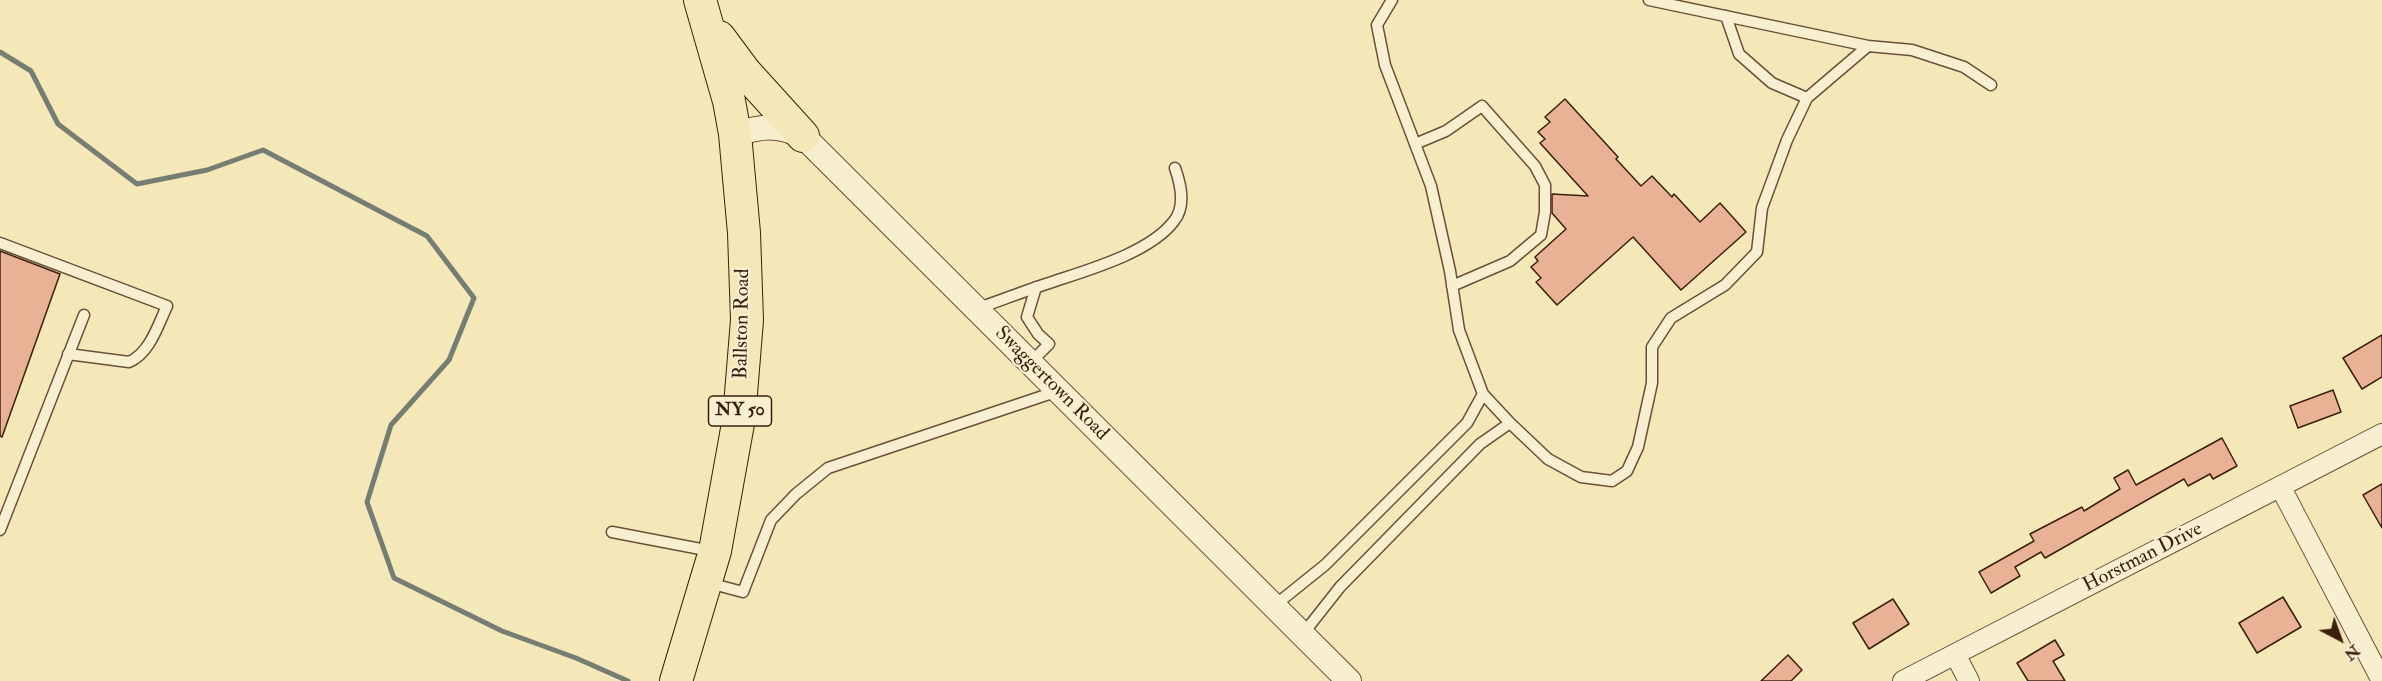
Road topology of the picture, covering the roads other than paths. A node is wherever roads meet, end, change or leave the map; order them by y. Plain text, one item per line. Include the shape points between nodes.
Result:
1 (1392, 0) edge
2 (1649, 0) edge
3 (703, 5) edge
4 (1726, 16) junction
5 (1868, 46) junction
6 (1992, 85) dead end
7 (1807, 98) junction
8 (735, 134) junction
9 (803, 136) junction
10 (1415, 144) junction
11 (1175, 168) dead end
12 (0, 243) edge
13 (1452, 286) junction
14 (1036, 287) junction
15 (976, 309) junction
16 (84, 315) dead end
17 (68, 354) junction
18 (1030, 363) junction
19 (1058, 391) junction
20 (1483, 393) junction
21 (1510, 423) junction
22 (2382, 435) edge
23 (2281, 488) junction
24 (0, 530) edge
25 (612, 532) dead end
26 (714, 551) junction
27 (706, 582) junction
28 (1274, 606) junction
29 (1303, 634) junction
30 (1955, 654) junction
31 (676, 681) edge
32 (1349, 681) edge
33 (1903, 681) edge
34 (1969, 681) edge
35 (2382, 681) edge

1 - 10 lane via 1377,25 1385,65
2 - 4 lane
3 - 8 main road, Ballston Road / NY 50
3 - 9 main road via 724,46
4 - 5 lane
4 - 7 lane via 1739,54 1772,83
5 - 6 lane via 1912,50 1964,67
5 - 7 lane
7 - 21 lane via 1762,208 1757,252 1725,285 1671,318 1652,347 1650,394 1638,447 1627,471 1612,481 1581,477 1548,459
8 - 9 street, Swaggertown Road via 782,127
8 - 26 main road, Ballston Road / NY 50 via 744,233 745,363 739,418
9 - 15 street, Swaggertown Road
10 - 13 lane via 1431,186
10 - 13 lane via 1446,131 1482,106 1535,166 1545,184 1541,236 1510,261
11 - 14 lane via 1182,188 1175,221 1117,260
12 - 17 lane via 167,306 138,358 129,362
13 - 20 lane via 1459,330
14 - 15 lane
14 - 18 lane via 1027,317 1049,344
15 - 18 street, Swaggertown Road
16 - 17 lane
17 - 24 lane
18 - 19 street, Swaggertown Road
19 - 27 lane via 828,468 771,520 743,592
19 - 28 street, Swaggertown Road
20 - 21 lane
20 - 28 lane via 1467,423 1325,565
21 - 29 lane via 1480,444 1340,587
22 - 23 street, Horstman Drive
23 - 30 street, Horstman Drive
23 - 35 street
25 - 26 lane
26 - 27 main road, Ballston Road / NY 50
27 - 31 main road, Ballston Road / NY 50
28 - 29 street, Swaggertown Road
29 - 32 street, Swaggertown Road
30 - 33 street, Horstman Drive
30 - 34 street

